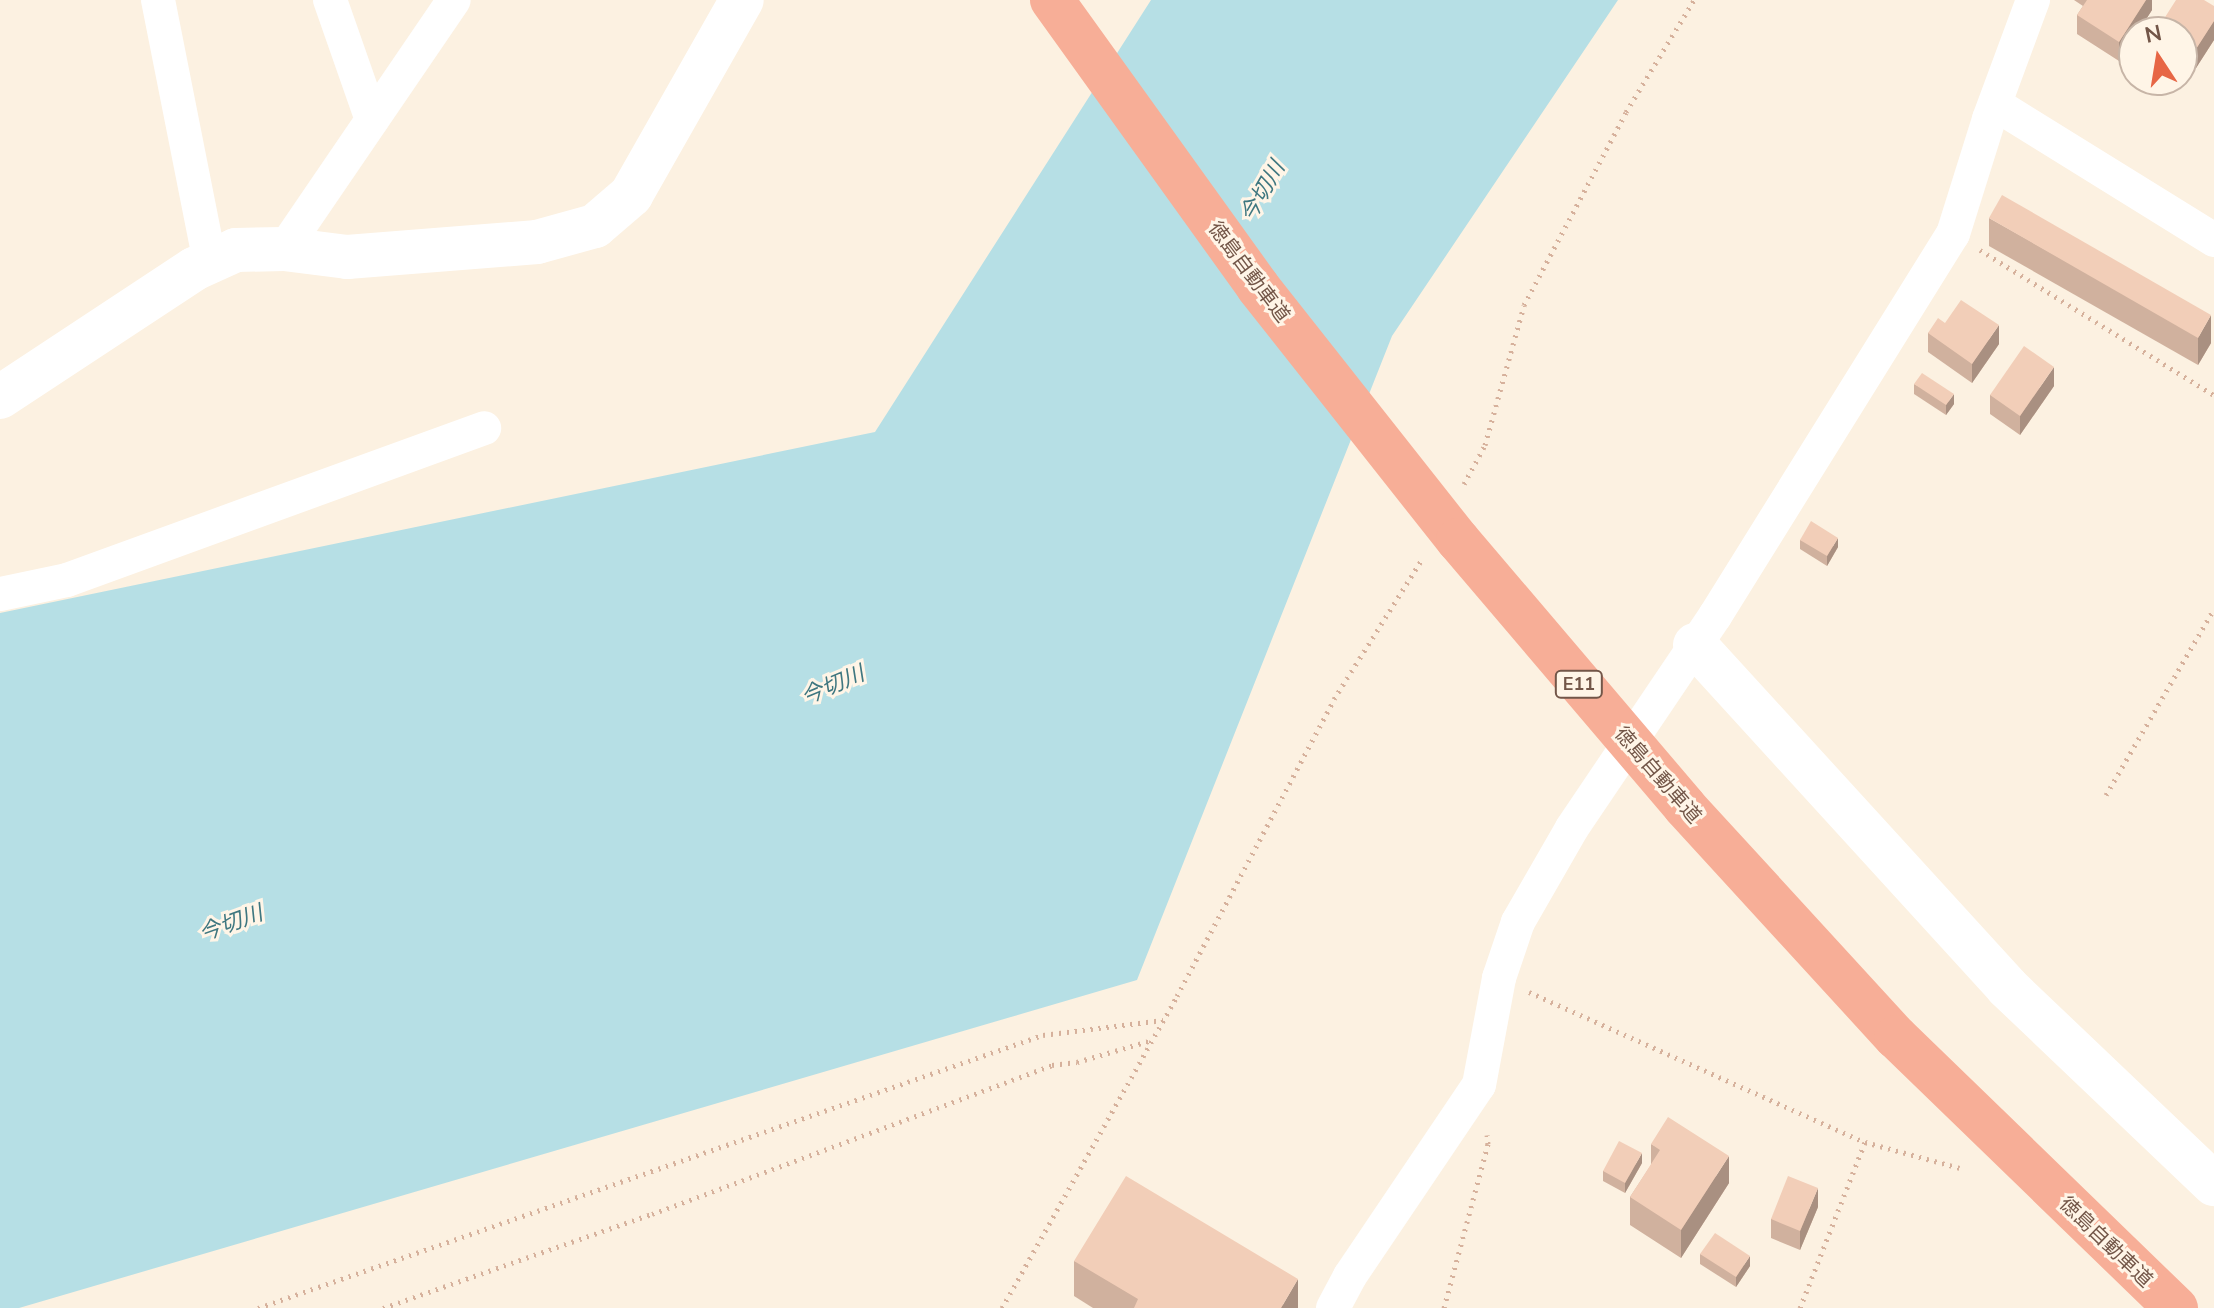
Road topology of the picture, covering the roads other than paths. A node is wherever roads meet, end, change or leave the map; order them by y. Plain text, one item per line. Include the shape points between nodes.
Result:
1 (158, 0) edge
2 (330, 0) edge
3 (454, 0) edge
4 (742, 0) edge
5 (1052, 0) edge
6 (2033, 0) edge
7 (1995, 104) junction
8 (372, 120) junction
9 (2214, 240) edge
10 (284, 249) junction
11 (210, 263) junction
12 (0, 397) edge
13 (484, 428) dead end
14 (0, 594) edge
15 (1695, 645) junction
16 (2214, 1184) edge
17 (1333, 1308) edge
18 (2176, 1308) edge

1 - 11 street
2 - 8 street
3 - 8 street
4 - 10 street via 631,195 595,226 537,242 347,257
5 - 18 highway, 徳島自動車道 / E11 via 1258,287 1458,540 1685,807 1896,1037
6 - 7 street
7 - 9 street
7 - 15 street via 1953,234
8 - 10 street
10 - 11 street via 236,250
11 - 12 street
13 - 14 street via 67,580
15 - 16 street via 2007,987
15 - 17 street via 1572,828 1518,922 1499,978 1479,1085

